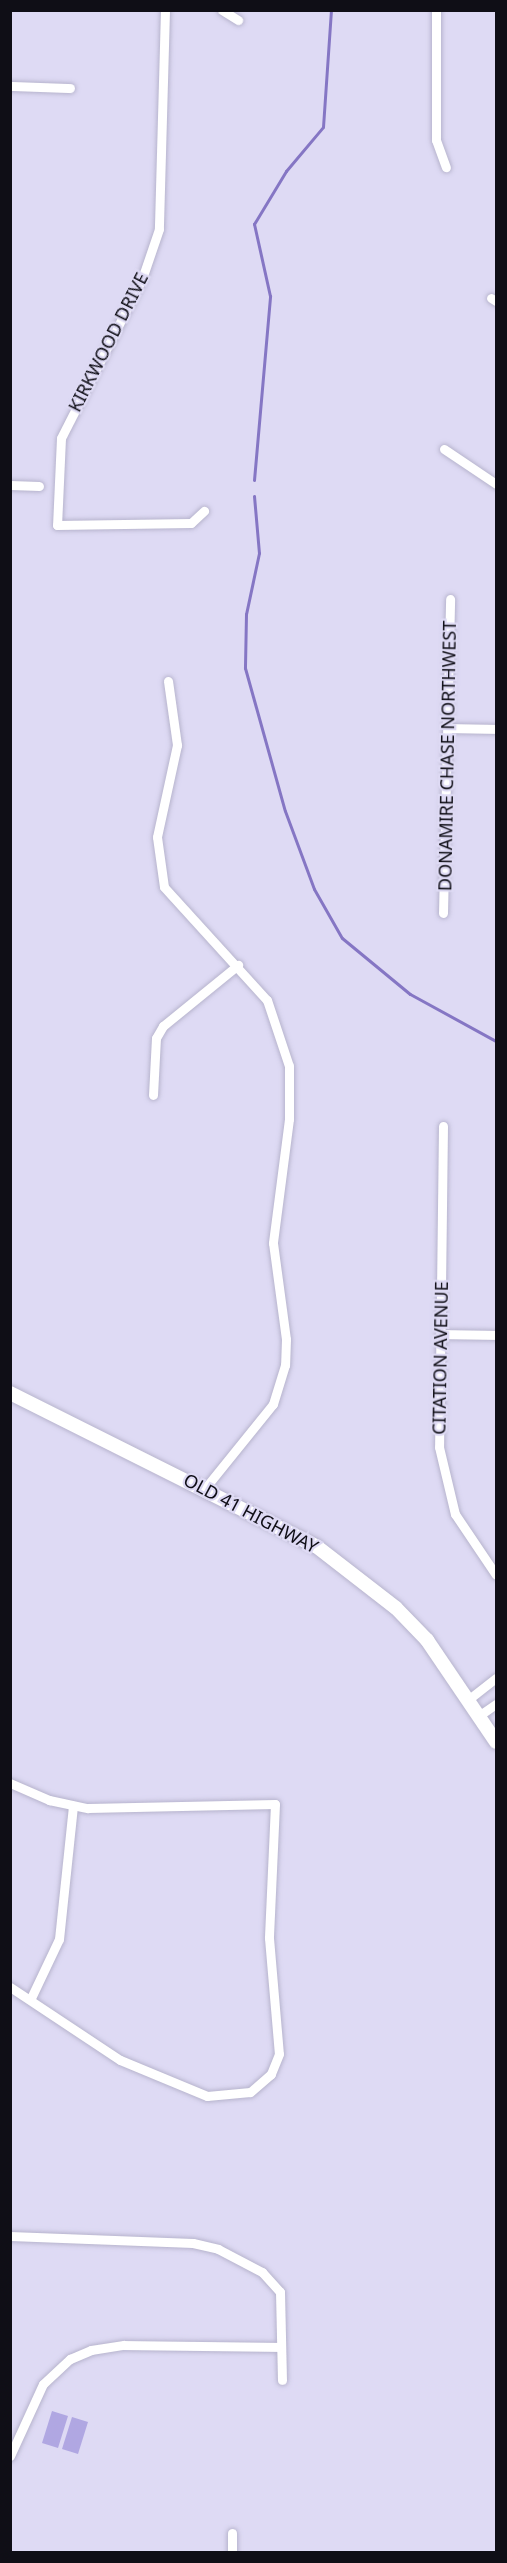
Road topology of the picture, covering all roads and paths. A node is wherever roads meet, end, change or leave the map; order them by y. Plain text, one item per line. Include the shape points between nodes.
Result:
1 (165, 10) edge
2 (222, 10) edge
3 (436, 10) edge
4 (238, 20) dead end
5 (10, 86) edge
6 (70, 88) dead end
7 (446, 167) dead end
8 (444, 449) dead end
9 (496, 484) edge
10 (10, 485) edge
11 (39, 486) dead end
12 (204, 511) dead end
13 (450, 599) dead end
14 (168, 681) dead end
15 (449, 728) junction
16 (496, 729) edge
17 (443, 912) dead end
18 (238, 965) junction
19 (153, 1095) dead end
20 (443, 1126) dead end
21 (441, 1334) junction
22 (496, 1335) edge
23 (10, 1394) edge
24 (206, 1487) junction
25 (496, 1575) edge
26 (496, 1678) edge
27 (469, 1698) junction
28 (496, 1704) edge
29 (480, 1715) junction
30 (496, 1742) edge
31 (10, 1783) edge
32 (73, 1806) junction
33 (10, 1988) edge
34 (31, 1998) junction
35 (10, 2236) edge
36 (280, 2347) junction
37 (282, 2380) dead end
38 (15, 2430) edge
39 (10, 2456) edge
40 (232, 2533) dead end
41 (232, 2553) edge

1 - 12 street, KIRKWOOD DRIVE via 159,229 142,279 64,430 56,493 57,525 191,523
2 - 4 street
3 - 7 street via 436,140
5 - 6 street
8 - 9 street
10 - 11 street
13 - 15 street, DONAMIRE CHASE NORTHWEST
14 - 18 street via 177,745 157,837 164,887
15 - 16 street
15 - 17 street, DONAMIRE CHASE NORTHWEST
18 - 19 street via 163,1026 156,1038
18 - 24 street via 267,1000 289,1066 289,1119 273,1243 286,1339 273,1404
20 - 21 street, CITATION AVENUE
21 - 22 street
21 - 25 street, CITATION AVENUE via 439,1447 445,1489 455,1515
23 - 24 main road, OLD 41 HIGHWAY
24 - 27 main road, OLD 41 HIGHWAY via 316,1546 396,1608
26 - 27 street
27 - 29 main road, OLD 41 HIGHWAY
28 - 29 street
29 - 30 main road, OLD 41 HIGHWAY
31 - 32 street
32 - 34 street via 59,1939
32 - 34 street via 275,1804 269,1938 280,2044 271,2074 257,2088 218,2098 153,2076 101,2049
33 - 34 street
35 - 36 street via 218,2249 278,2287
36 - 37 street
36 - 38 street via 124,2345 91,2350 70,2359 43,2384
38 - 39 street
40 - 41 street

